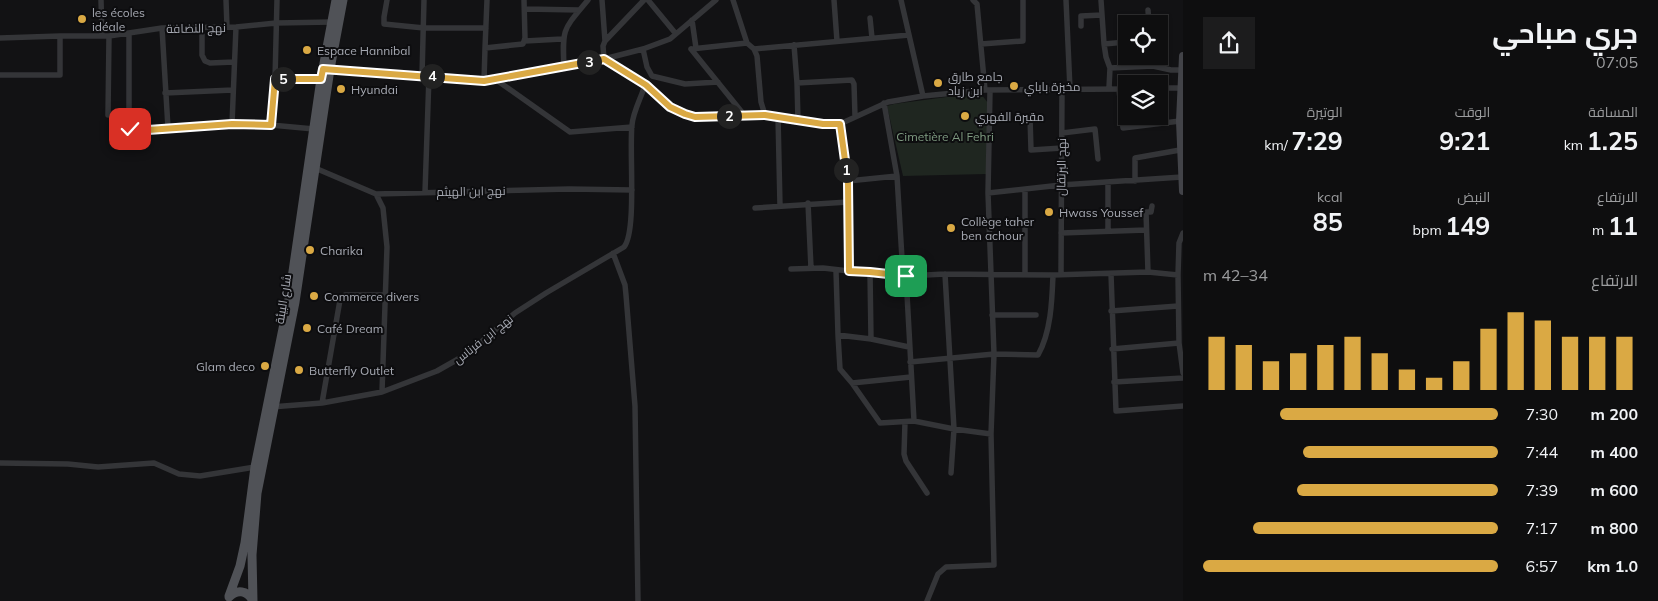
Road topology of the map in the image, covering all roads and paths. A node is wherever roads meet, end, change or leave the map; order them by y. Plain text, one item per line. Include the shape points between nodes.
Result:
1 (101, 0) edge
2 (226, 0) edge
3 (277, 0) edge
4 (336, 0) edge
5 (343, 0) edge
6 (387, 0) edge
7 (424, 0) edge
8 (487, 0) edge
9 (524, 0) edge
10 (588, 0) edge
11 (602, 0) edge
12 (644, 0) edge
13 (648, 0) edge
14 (716, 0) edge
15 (733, 0) edge
16 (834, 0) edge
17 (901, 0) edge
18 (1023, 0) edge
19 (1066, 0) edge
20 (1101, 0) edge
21 (976, 1) edge
22 (525, 9) junction
23 (579, 10) junction
24 (1148, 10) dead end
25 (1102, 15) junction
26 (1148, 15) edge
27 (870, 18) dead end
28 (692, 20) junction
29 (332, 22) junction
30 (276, 23) junction
31 (1082, 26) dead end
32 (202, 27) junction
33 (227, 27) junction
34 (236, 27) junction
35 (162, 28) junction
36 (424, 28) junction
37 (486, 28) junction
38 (129, 33) junction
39 (676, 34) junction
40 (909, 35) junction
41 (60, 36) junction
42 (102, 36) junction
43 (109, 36) junction
44 (0, 38) edge
45 (872, 38) junction
46 (562, 39) junction
47 (525, 41) junction
48 (605, 41) junction
49 (838, 41) junction
50 (747, 43) junction
51 (1118, 43) edge
52 (981, 44) junction
53 (1104, 44) junction
54 (794, 45) junction
55 (485, 48) junction
56 (643, 49) junction
57 (694, 49) junction
58 (754, 49) junction
59 (1183, 56) edge
60 (604, 59) junction
61 (234, 62) junction
62 (1153, 66) joint
63 (564, 67) junction
64 (1110, 68) junction
65 (327, 69) junction
66 (1182, 70) edge
67 (0, 76) edge
68 (422, 76) junction
69 (429, 76) junction
70 (275, 79) junction
71 (321, 79) junction
72 (495, 79) junction
73 (484, 81) junction
74 (718, 82) junction
75 (796, 83) junction
76 (646, 85) junction
77 (1108, 88) junction
78 (1168, 88) edge
79 (1182, 88) edge
80 (1062, 89) junction
81 (1070, 89) junction
82 (1118, 89) edge
83 (233, 90) junction
84 (988, 91) junction
85 (166, 93) junction
86 (923, 96) junction
87 (884, 104) junction
88 (108, 114) dead end
89 (765, 115) junction
90 (745, 116) junction
91 (778, 116) junction
92 (856, 116) junction
93 (1030, 117) dead end
94 (798, 121) junction
95 (1180, 121) junction
96 (1168, 122) edge
97 (232, 124) junction
98 (840, 124) junction
99 (271, 125) junction
100 (1123, 125) edge
101 (1147, 125) edge
102 (632, 127) junction
103 (168, 128) junction
104 (314, 129) junction
105 (1062, 133) junction
106 (1062, 148) junction
107 (1180, 150) junction
108 (1098, 159) dead end
109 (1182, 163) edge
110 (315, 168) junction
111 (897, 176) junction
112 (1182, 177) edge
113 (1135, 181) junction
114 (848, 182) junction
115 (1108, 182) junction
116 (1061, 185) junction
117 (1025, 189) junction
118 (632, 190) junction
119 (1183, 191) edge
120 (425, 192) junction
121 (988, 193) junction
122 (376, 194) junction
123 (848, 202) junction
124 (808, 203) junction
125 (780, 206) junction
126 (1152, 206) dead end
127 (755, 208) dead end
128 (1146, 230) junction
129 (1108, 231) junction
130 (1061, 233) junction
131 (1183, 233) edge
132 (613, 253) junction
133 (811, 268) junction
134 (791, 269) dead end
135 (836, 270) junction
136 (849, 271) junction
137 (870, 272) junction
138 (1148, 272) junction
139 (990, 273) junction
140 (945, 274) junction
141 (1025, 274) junction
142 (1061, 274) junction
143 (1111, 274) junction
144 (904, 275) junction
145 (1053, 275) junction
146 (1178, 275) junction
147 (385, 295) junction
148 (1180, 297) edge
149 (1178, 306) junction
150 (1111, 311) junction
151 (992, 315) junction
152 (1036, 315) dead end
153 (838, 335) junction
154 (871, 339) junction
155 (1178, 343) junction
156 (909, 347) junction
157 (1112, 349) junction
158 (1181, 352) edge
159 (994, 354) junction
160 (950, 359) junction
161 (910, 362) junction
162 (1183, 373) edge
163 (911, 378) junction
164 (1183, 378) edge
165 (1114, 382) junction
166 (852, 384) junction
167 (382, 392) junction
168 (322, 403) junction
169 (1183, 406) edge
170 (271, 407) junction
171 (914, 421) junction
172 (905, 422) junction
173 (954, 429) junction
174 (991, 434) junction
175 (0, 463) edge
176 (255, 467) junction
177 (951, 473) dead end
178 (927, 493) dead end
179 (228, 598) edge
180 (253, 601) edge
181 (638, 601) edge
182 (927, 601) edge

1 - 42 street
2 - 33 street
3 - 30 street
4 - 29 main road, شارع البيئة
5 - 65 main road, شارع البيئة
6 - 36 street via 384,24
7 - 36 street
8 - 37 street
9 - 22 street
10 - 23 street
11 - 48 street
12 - 48 street
13 - 39 street
14 - 28 street
15 - 50 street
16 - 49 street
17 - 40 street
18 - 52 street via 1024,41
19 - 81 street
20 - 25 street
21 - 52 street
22 - 23 street
22 - 47 street
23 - 46 street via 567,25
24 - 26 street
25 - 31 street via 1081,16
25 - 53 street
27 - 45 street
28 - 39 street
28 - 57 street
29 - 30 street, نهج النضافة
29 - 65 main road, شارع البيئة
30 - 34 street, نهج النضافة
30 - 70 street
32 - 33 street, نهج النضافة
32 - 35 street, نهج النضافة
32 - 61 street via 205,61
33 - 34 street, نهج النضافة
34 - 61 street
35 - 38 street, نهج النضافة
35 - 85 street
36 - 37 street
36 - 68 street
37 - 55 street
38 - 43 street, نهج النضافة
38 - 103 street via 129,127 134,131
39 - 56 street
40 - 45 street
40 - 86 street
41 - 42 street, نهج النضافة
41 - 44 street, نهج النضافة
41 - 67 street via 60,75
42 - 43 street, نهج النضافة
43 - 88 street
45 - 49 street
46 - 47 street
46 - 63 street
47 - 55 street via 521,45
48 - 60 street
49 - 54 street
50 - 57 street
50 - 58 street
51 - 53 street
52 - 84 street
53 - 64 street
54 - 58 street
54 - 75 street
55 - 73 street
56 - 60 street
56 - 74 street via 652,76 685,84
57 - 74 street
58 - 89 street
59 - 66 street
60 - 63 street
60 - 76 street
61 - 83 street
62 - 64 street
62 - 66 street
63 - 72 street
64 - 77 street
65 - 68 street
65 - 71 main road, شارع البيئة
65 - 110 main road, شارع البيئة
66 - 79 street
68 - 69 street
69 - 73 street
69 - 120 street
70 - 71 street
70 - 99 street
71 - 104 main road, شارع البيئة
72 - 73 street
72 - 102 street via 570,132
74 - 90 street
75 - 92 street via 852,80
75 - 94 street
76 - 90 street via 670,107 685,114 695,117
76 - 102 street
77 - 81 street
77 - 82 street
78 - 79 street
79 - 95 street
80 - 81 street
80 - 84 street
80 - 105 street, نهج البرتقال
83 - 85 street
83 - 97 street
84 - 86 street
84 - 121 street
85 - 103 street
86 - 87 street
87 - 92 street
87 - 111 street
89 - 90 street
89 - 91 street
91 - 94 street
91 - 125 street
92 - 98 street
93 - 106 street via 1031,150
94 - 98 street
95 - 96 street
95 - 107 street
97 - 99 street
97 - 103 street
98 - 114 street
99 - 104 street
100 - 101 street via 1123,128
102 - 118 street
104 - 170 main road, شارع البيئة
105 - 106 street, نهج البرتقال
105 - 108 street via 1095,128
106 - 116 street, نهج البرتقال
107 - 109 street
107 - 113 street via 1135,158
109 - 112 street
110 - 122 street, نهج ابن الهيثم
110 - 170 main road, شارع البيئة via 296,302
111 - 114 street
111 - 144 street
112 - 113 street
112 - 119 street
113 - 115 street
114 - 123 street
115 - 116 street
115 - 129 street
116 - 117 street
116 - 130 street, نهج البرتقال
117 - 121 street
117 - 141 street
118 - 120 street, نهج ابن الهيثم
118 - 132 street, نهج ابن فرناس via 626,245
120 - 122 street, نهج ابن الهيثم
121 - 139 street
122 - 147 street via 383,208 386,237
123 - 124 street
123 - 136 street
124 - 125 street
124 - 133 street
125 - 127 street
126 - 128 street via 1151,212 1146,212
128 - 129 street
128 - 138 street
129 - 130 street
130 - 142 street, نهج البرتقال
131 - 146 street via 1179,243
132 - 167 street, نهج ابن فرناس via 515,313 454,362 428,376
132 - 181 street via 626,295 635,406
133 - 134 street
133 - 135 street
135 - 136 street
135 - 153 street
136 - 137 street
137 - 144 street
137 - 154 street
138 - 143 street
138 - 146 street
139 - 140 street
139 - 141 street
139 - 151 street
140 - 144 street
140 - 160 street
141 - 145 street
142 - 143 street
142 - 145 street
143 - 150 street
144 - 156 street
145 - 159 street via 1050,310 1038,355
146 - 148 street
147 - 167 street
147 - 168 street via 342,297
148 - 149 street
149 - 150 street
149 - 155 street
150 - 157 street
151 - 152 street
151 - 159 street
153 - 154 street
153 - 166 street via 840,369
154 - 156 street
155 - 157 street
155 - 158 street
156 - 161 street
157 - 165 street
158 - 162 street
159 - 160 street
159 - 174 street
160 - 161 street
160 - 173 street
161 - 163 street
163 - 166 street
163 - 171 street
164 - 165 street
165 - 169 street via 1116,411
166 - 172 street via 878,422
167 - 168 street, نهج ابن فرناس
168 - 170 street, نهج ابن فرناس
170 - 176 main road, شارع البيئة
170 - 180 main road, شارع البيئة via 255,510
171 - 172 street
171 - 173 street
172 - 178 street via 906,461
173 - 174 street
173 - 177 street
174 - 182 street via 994,565 946,567 938,574
175 - 176 street via 98,467 154,463 179,474 200,476
176 - 179 main road, شارع البيئة via 245,544
179 - 180 main road via 233,593 242,592

